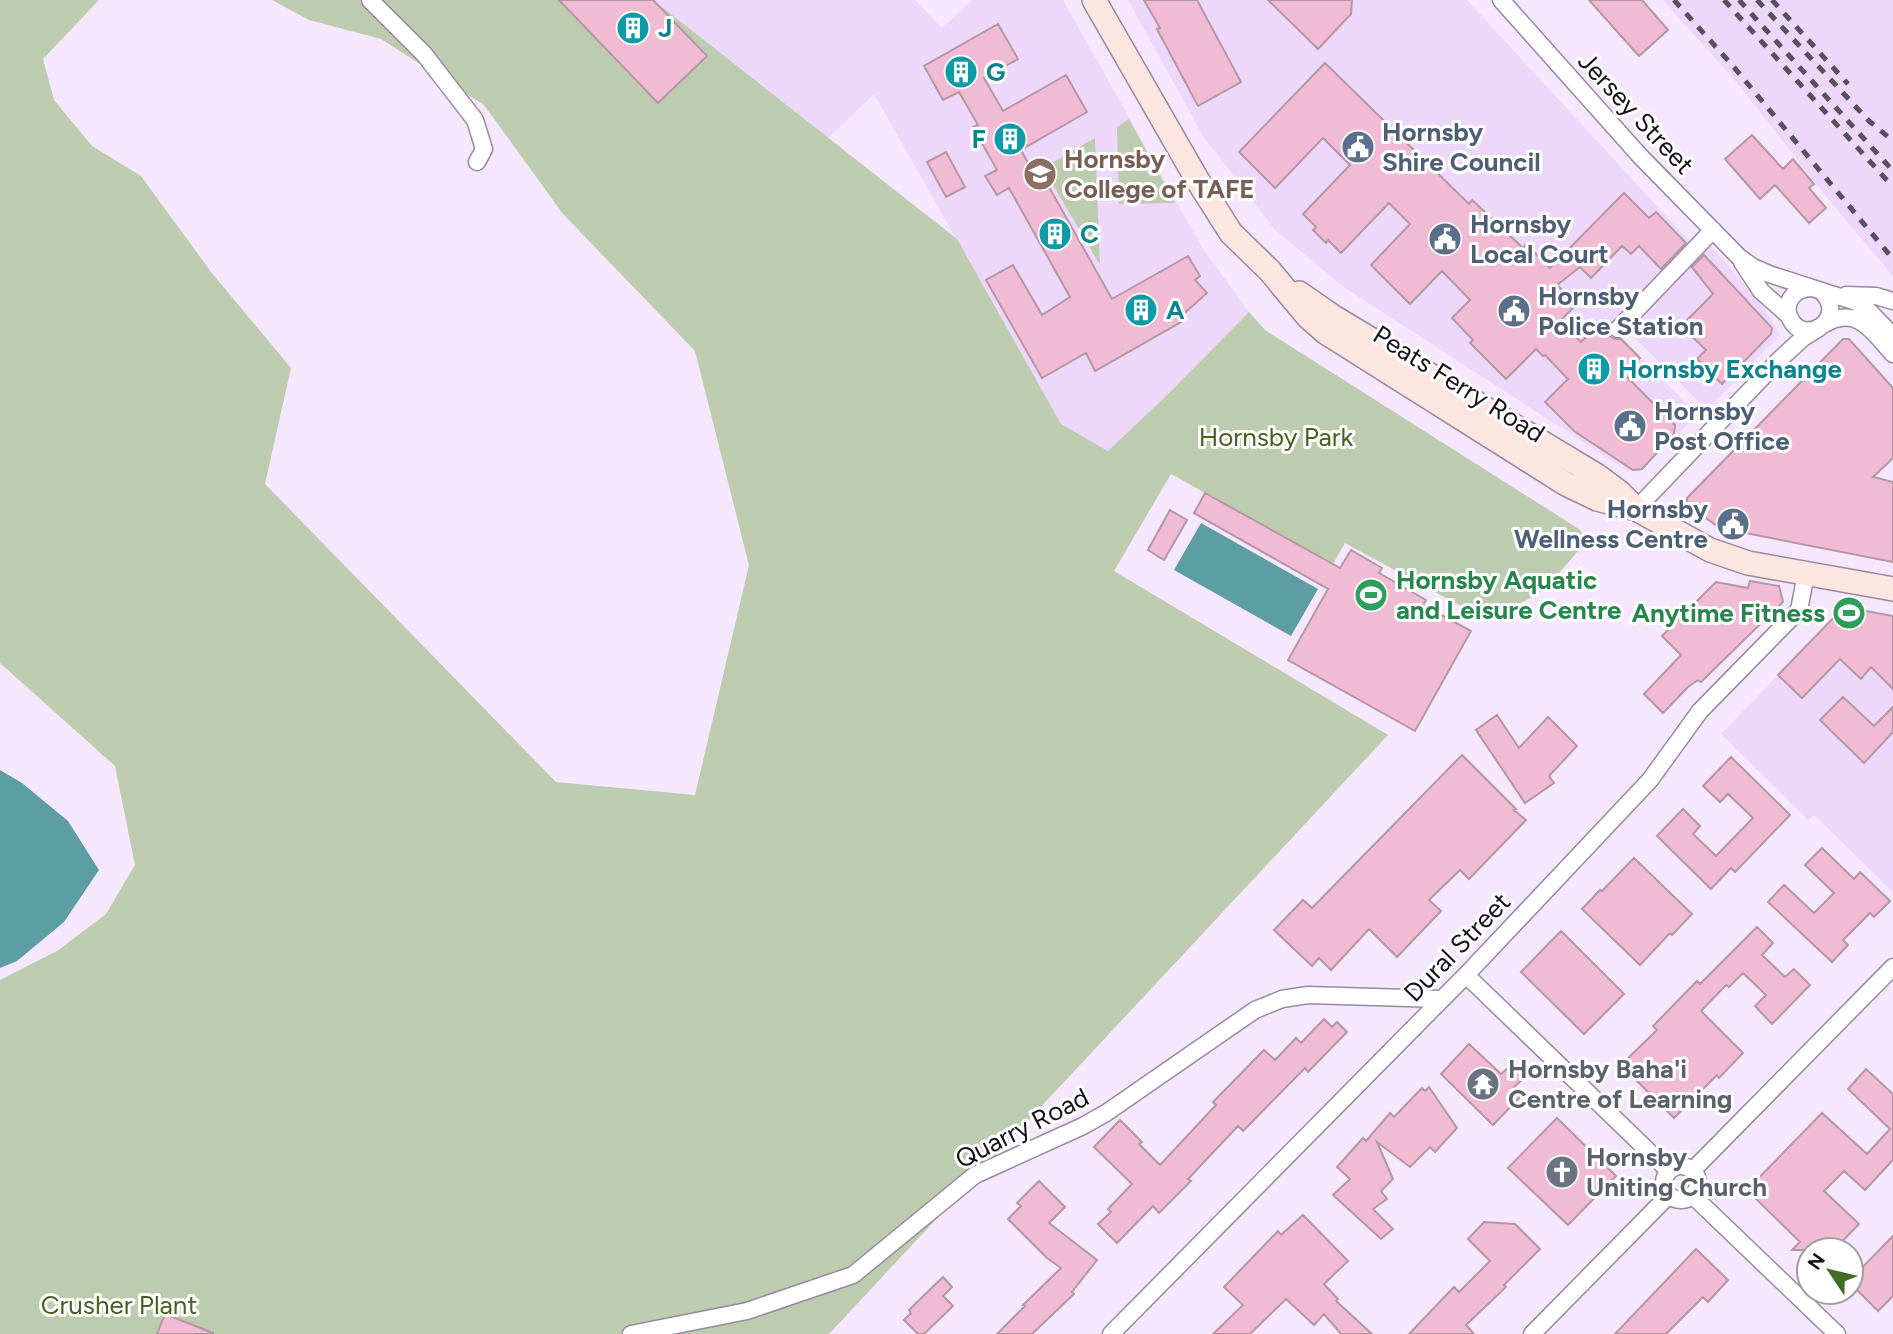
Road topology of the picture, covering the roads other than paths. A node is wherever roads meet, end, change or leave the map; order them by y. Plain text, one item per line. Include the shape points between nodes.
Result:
1 (370, 0) edge
2 (1094, 0) edge
3 (1501, 0) edge
4 (477, 162) dead end
5 (1713, 230) junction
6 (1739, 257) junction
7 (1823, 291) junction
8 (1893, 301) edge
9 (1790, 318) junction
10 (1821, 326) junction
11 (1618, 329) dead end
12 (1893, 337) edge
13 (1893, 354) edge
14 (1780, 359) junction
15 (1636, 509) junction
16 (1806, 573) junction
17 (1893, 589) edge
18 (1893, 967) edge
19 (1466, 975) junction
20 (1441, 999) junction
21 (1669, 1171) junction
22 (1692, 1171) junction
23 (1669, 1195) junction
24 (1692, 1195) junction
25 (631, 1334) edge
26 (1111, 1334) edge
27 (1532, 1334) edge
28 (1837, 1334) edge

1 - 4 street via 424,54 475,120 484,149
2 - 15 main road, Peats Ferry Road via 1231,233 1273,275 1332,316 1596,475
3 - 5 street, Jersey Street via 1640,156
5 - 6 street, Jersey Street
5 - 11 street
6 - 7 street, Jersey Street via 1761,271
6 - 9 street, Jersey Street via 1761,291
7 - 8 street
7 - 9 street via 1795,293 1788,303
7 - 10 street via 1830,307
7 - 12 street via 1856,302
9 - 10 street via 1803,330
9 - 14 street via 1789,345
10 - 13 street via 1839,317 1860,321
10 - 14 street
14 - 15 street
15 - 16 main road, Peats Ferry Road via 1710,551
16 - 17 main road, Peats Ferry Road
16 - 19 street, Dural Street via 1799,610 1700,711 1650,780
18 - 22 street
19 - 20 street, Dural Street
19 - 21 street
20 - 25 street, Quarry Road via 1308,995 1255,1010 1106,1113 975,1175 853,1275 747,1311
20 - 26 street, Dural Street
21 - 22 street via 1681,1166
21 - 23 street via 1664,1183
22 - 24 street via 1698,1183
23 - 24 street via 1681,1200
23 - 27 street
24 - 28 street

